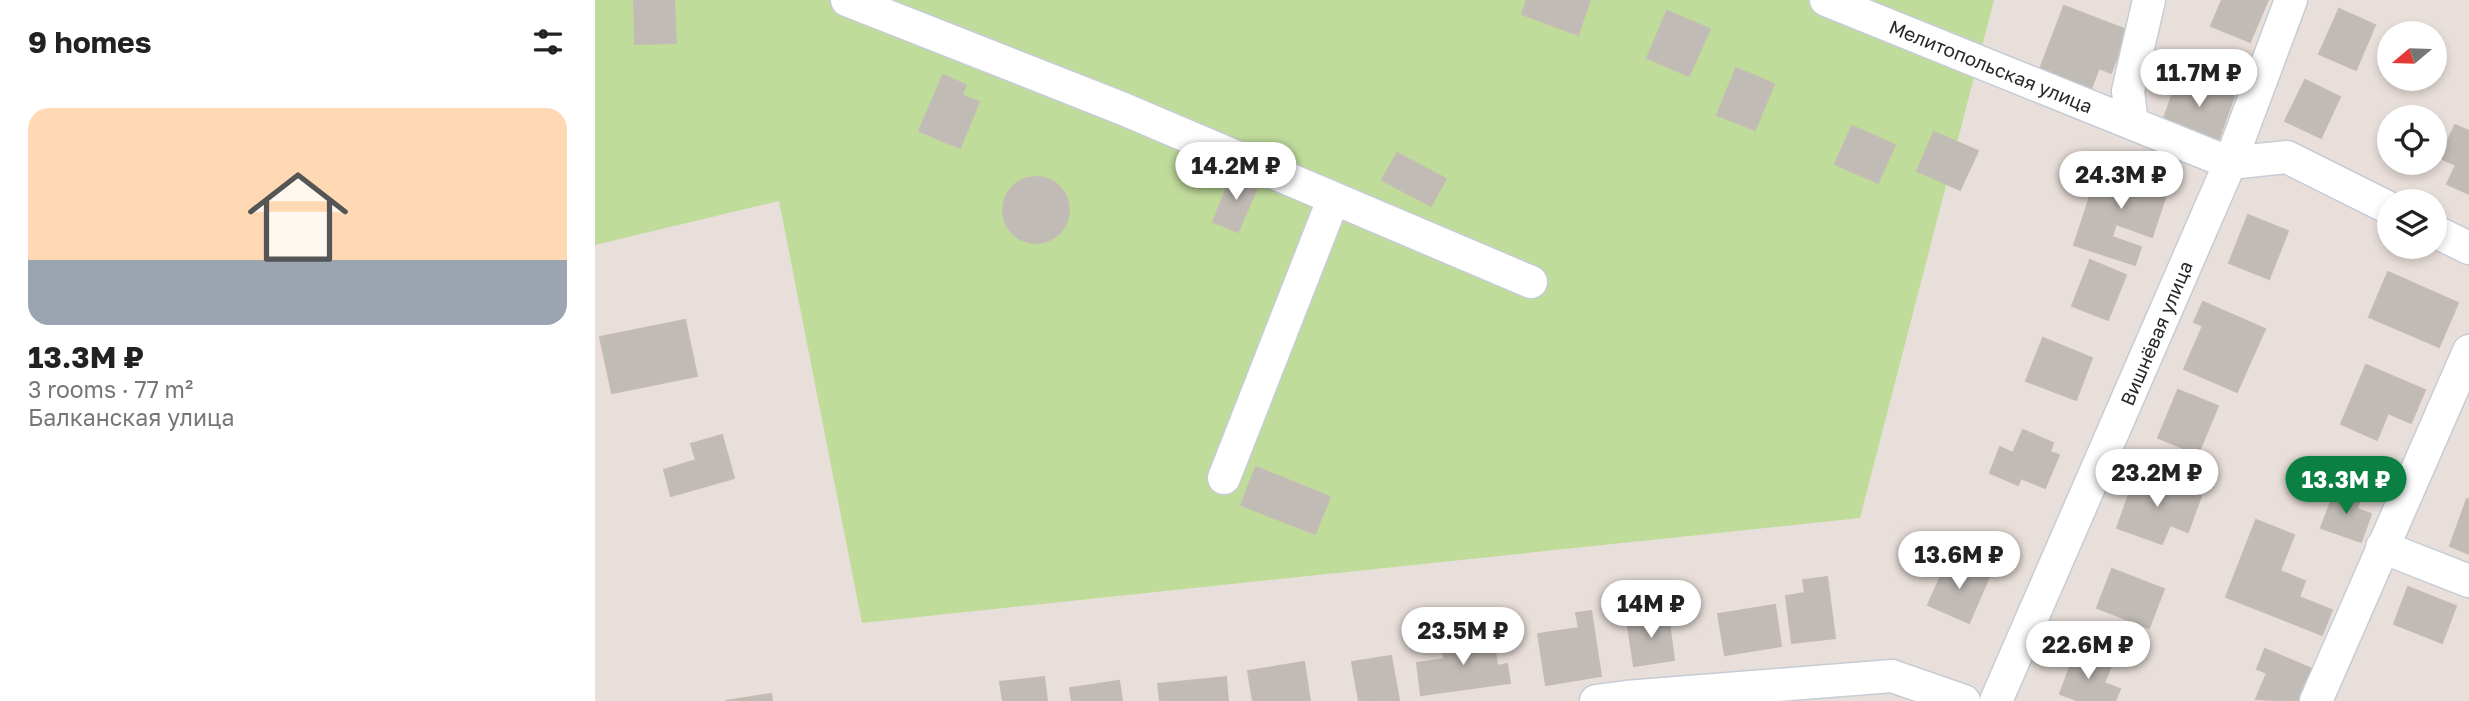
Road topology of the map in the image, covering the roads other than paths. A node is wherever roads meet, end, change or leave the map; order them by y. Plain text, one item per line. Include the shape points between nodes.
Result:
1 (846, 0) edge
2 (1826, 0) edge
3 (2149, 0) edge
4 (2291, 0) edge
5 (2132, 123) junction
6 (2230, 163) junction
7 (1333, 200) junction
8 (2377, 202) edge
9 (2447, 237) edge
10 (2469, 248) edge
11 (1531, 282) dead end
12 (2469, 351) edge
13 (1224, 478) dead end
14 (2382, 547) junction
15 (2469, 580) edge
16 (1596, 701) edge
17 (1964, 701) edge
18 (1996, 701) edge
19 (2316, 701) edge

1 - 7 street via 1121,108
2 - 5 street, Мелитопольская улица
3 - 5 street via 2128,91
4 - 6 street, Вишнёвая улица
5 - 6 street, Мелитопольская улица
6 - 8 street, Мелитопольская улица via 2287,157
6 - 18 street, Вишнёвая улица
7 - 11 street
7 - 13 street
9 - 10 street
12 - 14 street
14 - 15 street
14 - 19 street
16 - 17 street via 1892,676

